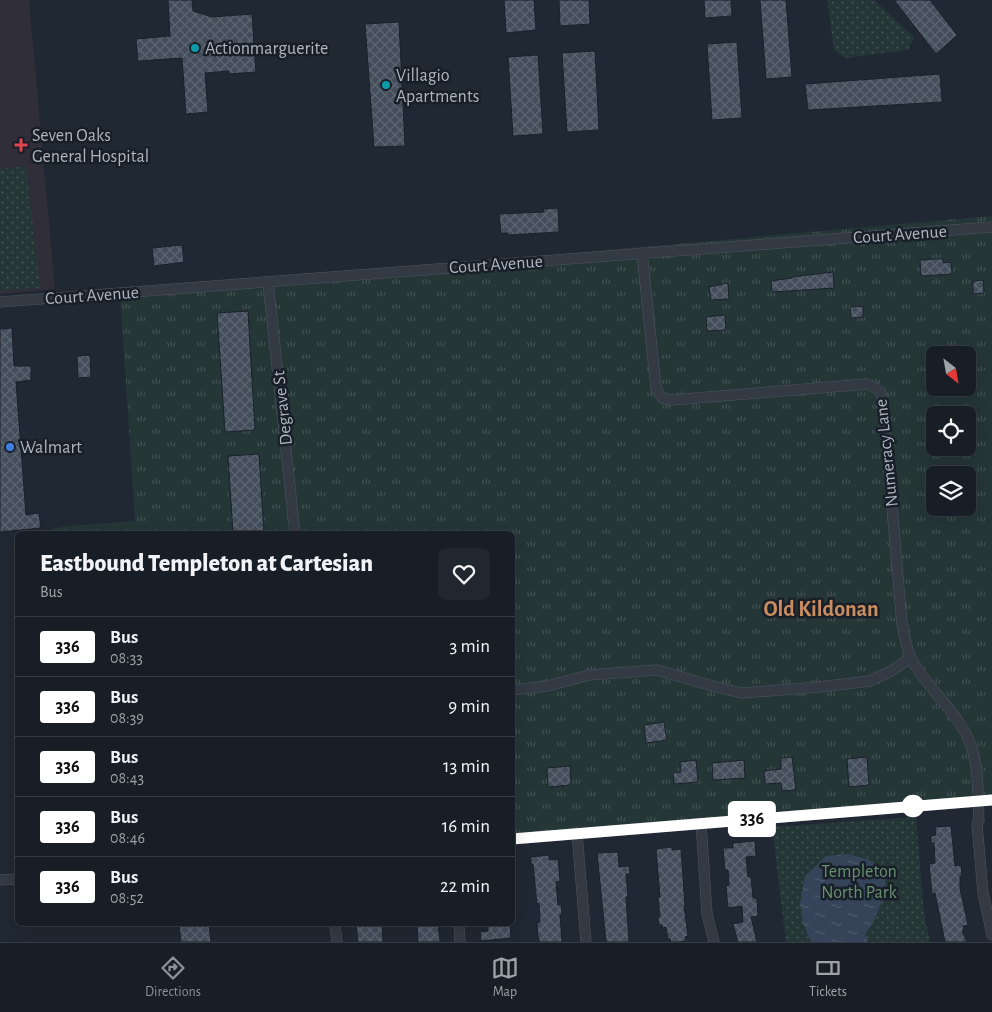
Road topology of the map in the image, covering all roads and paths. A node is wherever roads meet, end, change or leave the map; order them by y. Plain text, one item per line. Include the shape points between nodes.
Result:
1 (992, 227) edge
2 (642, 253) junction
3 (268, 282) junction
4 (0, 302) edge
5 (295, 531) edge
6 (910, 658) junction
7 (515, 690) edge
8 (992, 800) edge
9 (978, 801) junction
10 (701, 824) junction
11 (577, 834) junction
12 (515, 839) edge
13 (15, 878) edge
14 (0, 880) edge
15 (335, 926) edge
16 (459, 926) edge
17 (992, 935) edge
18 (336, 942) edge
19 (460, 942) edge
20 (586, 942) edge
21 (714, 942) edge

1 - 2 street, Court Avenue
2 - 3 street, Court Avenue
2 - 6 street, Numeracy Lane via 656,388 662,398 672,400 867,384 880,391 902,624
3 - 4 street, Court Avenue
3 - 5 street, Degrave St
6 - 7 street via 870,681 819,687 742,693 657,670 589,675 547,686
6 - 9 street, Numeracy Lane via 950,708 963,730 973,752
8 - 9 street
9 - 10 street
9 - 17 street, Numeracy Lane via 983,893
10 - 11 street
10 - 21 street via 708,914
11 - 12 street
11 - 20 street
13 - 14 street
15 - 18 street
16 - 19 street

